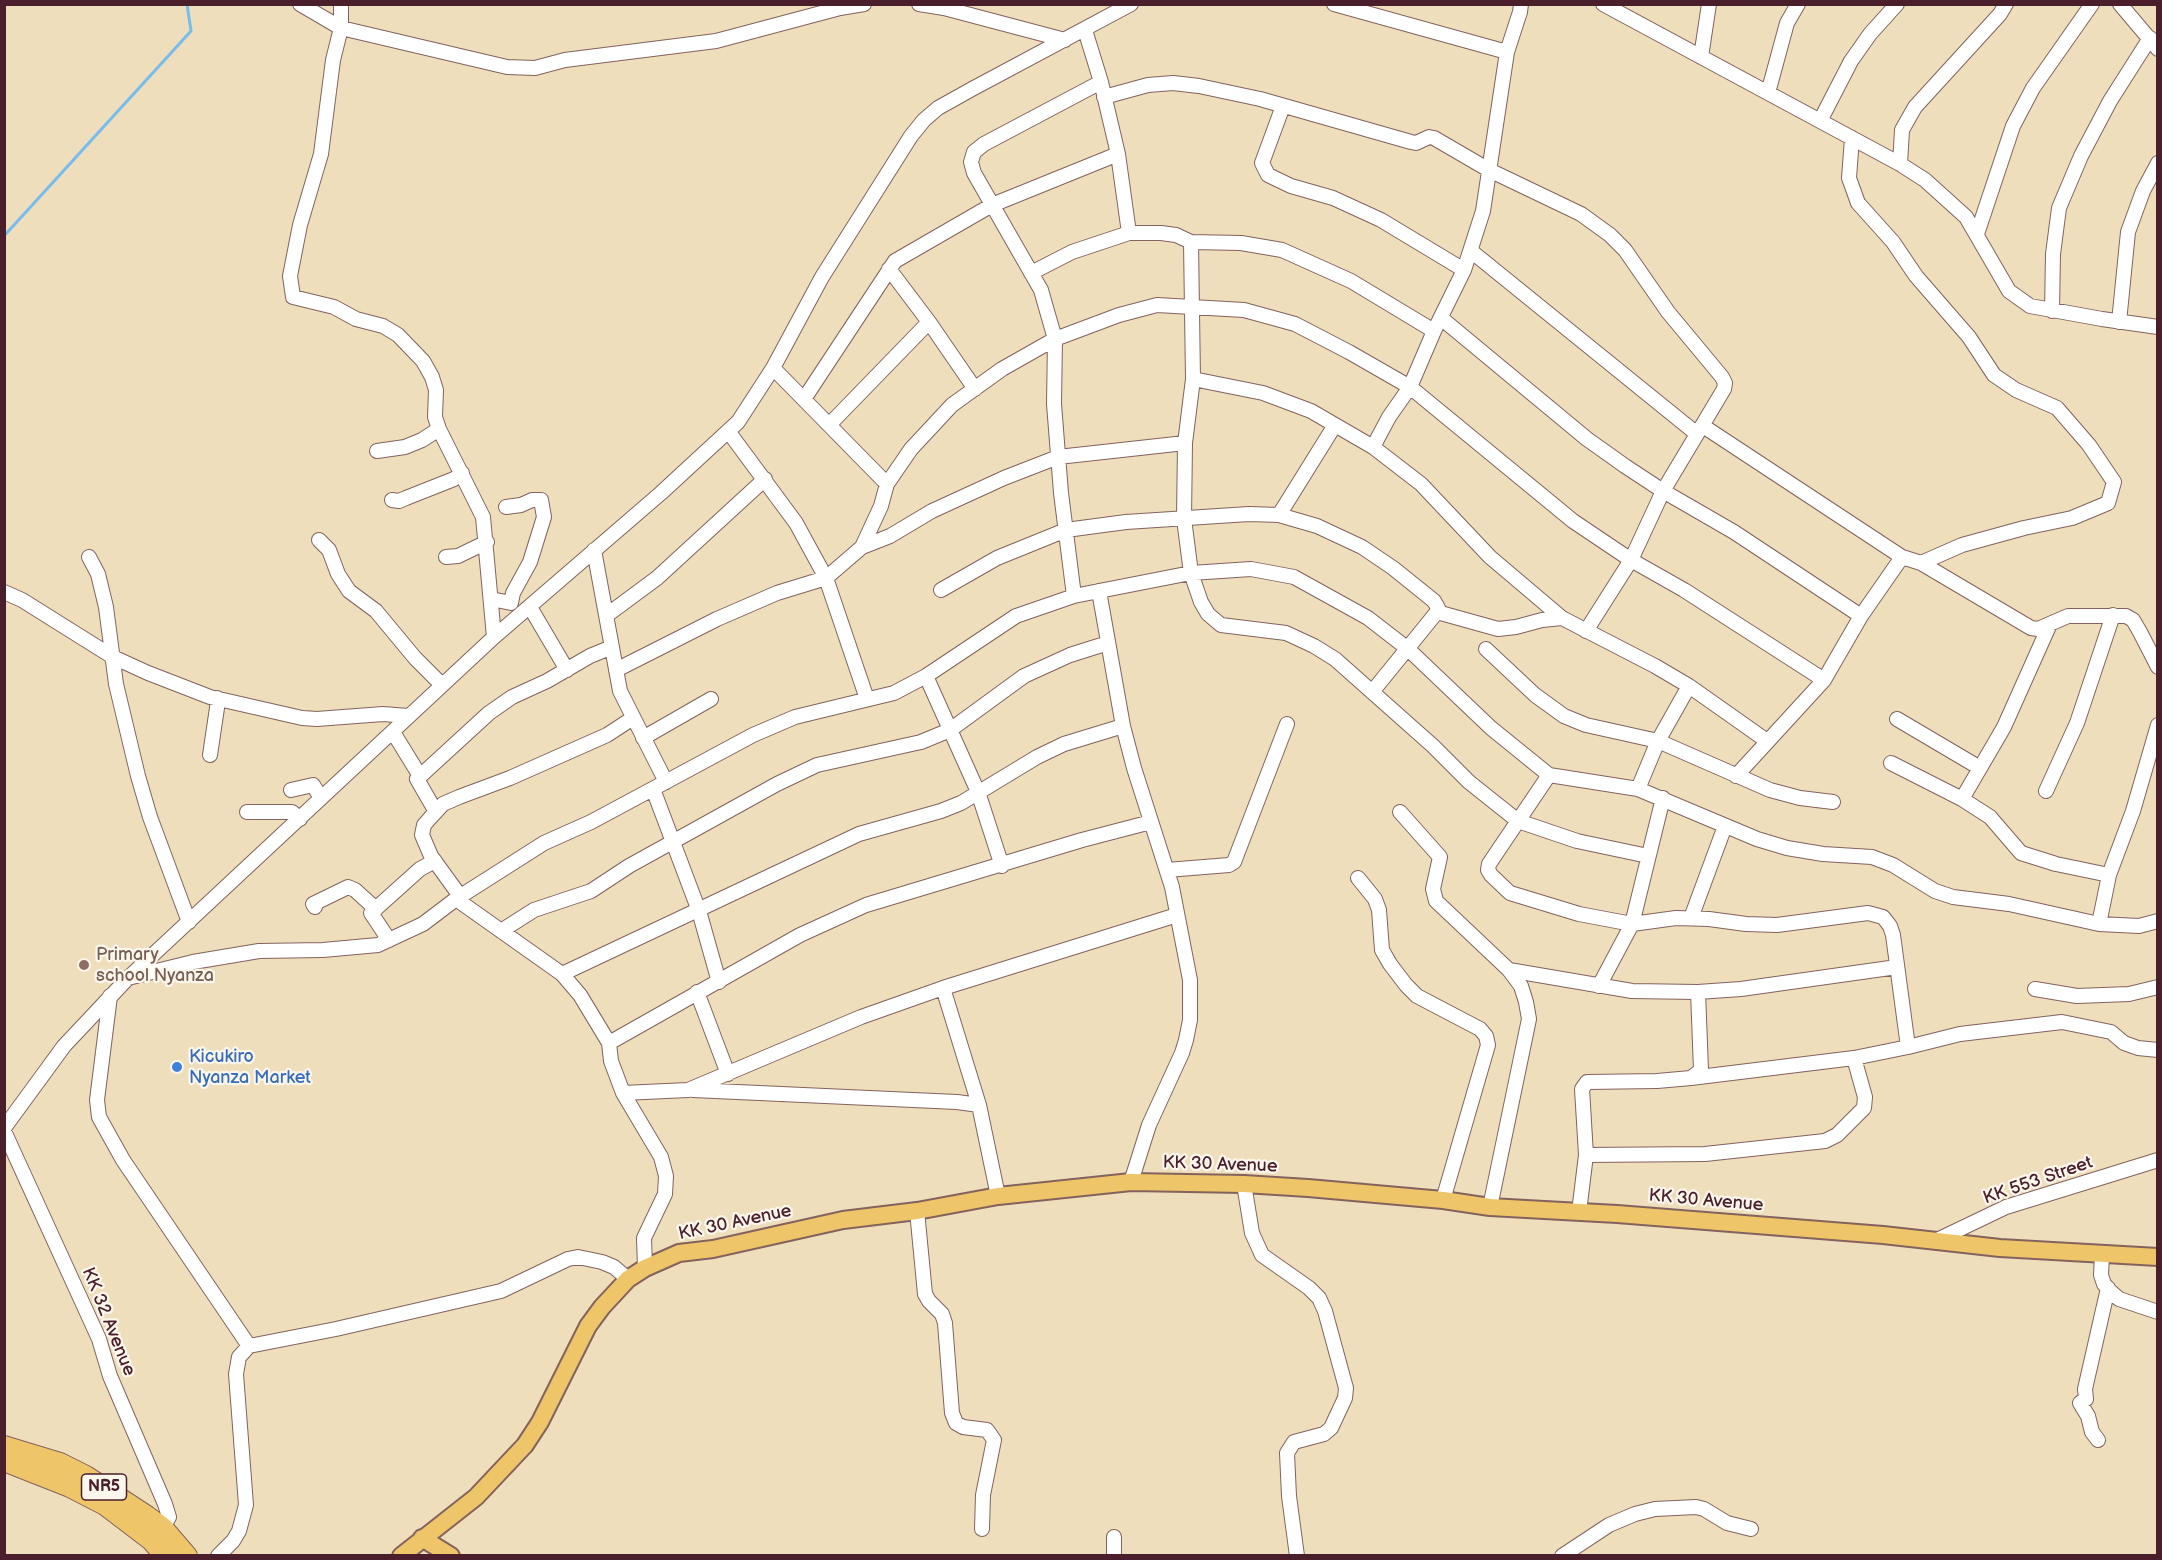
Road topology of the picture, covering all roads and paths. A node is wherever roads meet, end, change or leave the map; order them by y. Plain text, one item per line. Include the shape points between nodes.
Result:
1 (300, 4) edge
2 (341, 4) edge
3 (864, 4) edge
4 (920, 4) edge
5 (1131, 4) edge
6 (1334, 4) edge
7 (1521, 4) edge
8 (1603, 4) edge
9 (1709, 4) edge
10 (1798, 4) edge
11 (1897, 4) edge
12 (2006, 4) edge
13 (2092, 4) edge
14 (2120, 4) edge
15 (341, 28) junction
16 (1085, 30) junction
17 (1065, 40) junction
18 (2154, 43) edge
19 (1507, 52) junction
20 (1701, 57) junction
21 (1101, 82) junction
22 (1768, 93) junction
23 (1104, 97) junction
24 (1283, 106) junction
25 (1820, 121) junction
26 (1852, 138) junction
27 (1118, 154) junction
28 (2157, 163) edge
29 (1900, 164) junction
30 (1489, 170) junction
31 (992, 205) junction
32 (1129, 233) junction
33 (1977, 234) junction
34 (1191, 242) junction
35 (1470, 250) junction
36 (889, 269) junction
37 (1464, 270) junction
38 (1031, 273) junction
39 (1193, 306) junction
40 (2052, 310) junction
41 (1441, 318) junction
42 (929, 322) junction
43 (2119, 322) junction
44 (2157, 327) edge
45 (1434, 331) junction
46 (1055, 339) junction
47 (772, 368) junction
48 (1193, 379) junction
49 (1410, 387) junction
50 (975, 389) junction
51 (804, 399) junction
52 (829, 424) junction
53 (1335, 425) junction
54 (439, 429) junction
55 (728, 430) junction
56 (1700, 430) junction
57 (1185, 443) junction
58 (1373, 447) junction
59 (377, 451) dead end
60 (1058, 457) junction
61 (462, 473) junction
62 (765, 479) junction
63 (887, 484) junction
64 (1663, 491) junction
65 (392, 500) dead end
66 (506, 507) dead end
67 (1279, 515) junction
68 (1184, 519) junction
69 (1066, 530) junction
70 (319, 540) dead end
71 (486, 542) junction
72 (862, 548) junction
73 (594, 550) junction
74 (89, 557) dead end
75 (446, 557) dead end
76 (1902, 558) junction
77 (1631, 560) junction
78 (1921, 563) junction
79 (1191, 573) junction
80 (826, 578) junction
81 (941, 590) dead end
82 (1099, 591) junction
83 (4, 592) edge
84 (1074, 596) junction
85 (491, 599) junction
86 (530, 607) junction
87 (1437, 612) junction
88 (607, 615) junction
89 (2113, 615) junction
90 (1861, 616) junction
91 (1562, 618) junction
92 (2050, 624) junction
93 (1586, 631) junction
94 (494, 637) junction
95 (1108, 643) junction
96 (612, 647) junction
97 (1408, 649) junction
98 (1486, 649) dead end
99 (112, 657) junction
100 (2157, 668) edge
101 (567, 669) junction
102 (616, 670) junction
103 (926, 676) junction
104 (1824, 680) junction
105 (442, 685) junction
106 (1689, 686) junction
107 (1372, 692) junction
108 (217, 698) junction
109 (711, 699) dead end
110 (867, 699) junction
111 (408, 716) junction
112 (633, 718) junction
113 (1897, 719) dead end
114 (1287, 724) dead end
115 (2157, 725) edge
116 (1123, 726) junction
117 (950, 730) junction
118 (396, 737) dead end
119 (643, 738) junction
120 (1658, 741) junction
121 (1767, 741) junction
122 (210, 755) dead end
123 (1891, 762) dead end
124 (1980, 768) junction
125 (1549, 775) junction
126 (420, 776) junction
127 (1736, 776) junction
128 (666, 782) junction
129 (653, 789) junction
130 (1638, 789) junction
131 (291, 790) dead end
132 (2046, 791) dead end
133 (978, 792) junction
134 (321, 798) junction
135 (1663, 798) junction
136 (1962, 799) junction
137 (1833, 802) dead end
138 (247, 812) dead end
139 (436, 812) junction
140 (1400, 812) dead end
141 (300, 819) junction
142 (1518, 821) junction
143 (1151, 822) junction
144 (1725, 826) junction
145 (673, 843) junction
146 (1648, 856) junction
147 (435, 861) junction
148 (1002, 866) junction
149 (1167, 870) junction
150 (2109, 875) junction
151 (1358, 878) dead end
152 (458, 898) junction
153 (315, 907) dead end
154 (376, 909) junction
155 (699, 911) junction
156 (1177, 915) junction
157 (1691, 918) junction
158 (2157, 921) edge
159 (189, 922) junction
160 (1632, 924) junction
161 (2099, 924) junction
162 (501, 931) junction
163 (389, 939) junction
164 (1897, 967) junction
165 (1509, 970) junction
166 (562, 974) junction
167 (128, 978) junction
168 (719, 982) junction
169 (1599, 986) junction
170 (2157, 987) edge
171 (943, 988) junction
172 (2035, 989) dead end
173 (697, 992) junction
174 (1698, 992) junction
175 (110, 996) junction
176 (609, 1043) junction
177 (1908, 1047) junction
178 (2157, 1050) edge
179 (1854, 1058) junction
180 (728, 1074) junction
181 (1692, 1078) junction
182 (688, 1090) junction
183 (623, 1093) junction
184 (979, 1105) junction
185 (4, 1130) edge
186 (1586, 1155) junction
187 (2157, 1160) edge
188 (1131, 1182) junction
189 (1244, 1184) junction
190 (998, 1196) junction
191 (1443, 1200) junction
192 (1490, 1207) junction
193 (916, 1211) junction
194 (1579, 1212) junction
195 (1933, 1242) junction
196 (2102, 1254) junction
197 (2157, 1257) edge
198 (645, 1268) junction
199 (628, 1279) junction
200 (2108, 1288) junction
201 (2157, 1312) edge
202 (249, 1346) junction
203 (2098, 1440) dead end
204 (4, 1446) edge
205 (4, 1461) edge
206 (982, 1529) dead end
207 (1751, 1529) dead end
208 (157, 1534) junction
209 (1114, 1537) dead end
210 (422, 1538) junction
211 (1564, 1555) edge
212 (165, 1556) edge
213 (187, 1556) edge
214 (218, 1556) edge
215 (401, 1556) edge
216 (450, 1556) edge
217 (1114, 1556) edge
218 (1297, 1556) edge

1 - 15 street
2 - 15 street
3 - 15 street via 716,41 565,60 536,68 507,67
4 - 17 street
5 - 16 street
6 - 19 street
7 - 19 street
8 - 20 street
9 - 20 street
10 - 22 street via 1787,23
11 - 25 street via 1851,61
12 - 29 street via 1915,107 1902,130
13 - 33 street via 2033,88 2013,126
14 - 18 street
15 - 54 street via 321,154 290,276 293,297 334,307 398,335 423,361 432,377
16 - 17 street
16 - 21 street
17 - 47 street via 963,93 924,120 822,277
18 - 40 street via 2110,101 2059,208
19 - 30 street
20 - 22 street
21 - 23 street
21 - 31 street via 974,152 974,173
22 - 25 street
23 - 24 street via 1148,85 1173,83
23 - 27 street
24 - 30 street via 1411,142 1434,138
24 - 37 street via 1262,164 1268,175 1381,220
25 - 26 street
26 - 29 street
26 - 78 street via 1849,178 1858,203 1969,337 1994,375 2016,390 2057,408 2114,482 2108,503 2090,511 1962,545
27 - 31 street
27 - 32 street
28 - 43 street via 2128,232
29 - 33 street via 1951,202
30 - 35 street via 1483,211
30 - 56 street via 1581,213 1625,250 1725,383
31 - 36 street via 895,261
31 - 38 street
32 - 34 street via 1176,235
32 - 38 street via 1072,252
33 - 40 street via 2010,291 2030,306
34 - 39 street
34 - 45 street via 1241,243 1282,250 1351,281
35 - 37 street
35 - 56 street
36 - 42 street
36 - 51 street
37 - 41 street
38 - 46 street via 1048,309
39 - 46 street via 1157,305
39 - 48 street
39 - 49 street via 1244,310 1295,324
40 - 43 street
41 - 45 street
41 - 64 street via 1587,439
42 - 50 street
42 - 52 street
43 - 44 street
45 - 49 street
46 - 50 street
46 - 60 street
47 - 51 street
47 - 55 street via 746,412
48 - 53 street via 1263,393 1311,411
48 - 57 street
49 - 58 street
49 - 77 street via 1573,521
50 - 63 street via 952,405 911,449
51 - 52 street
52 - 63 street
53 - 58 street
53 - 67 street
54 - 59 street via 422,441
54 - 61 street
55 - 62 street
55 - 73 street
56 - 64 street
56 - 76 street
57 - 60 street
57 - 68 street
58 - 91 street via 1421,483 1490,557
60 - 69 street
60 - 72 street via 932,511
61 - 65 street via 431,489
61 - 71 street via 483,517
62 - 80 street via 796,523
62 - 88 street via 657,578
63 - 72 street
64 - 77 street
64 - 90 street via 1734,532
66 - 85 street via 541,500 544,517 530,562 511,603
67 - 68 street
67 - 87 street via 1317,526 1362,547 1434,601
68 - 69 street
68 - 79 street
69 - 81 street via 997,558
69 - 84 street
70 - 105 street via 329,550 349,591 376,610
71 - 75 street via 458,556
71 - 85 street
72 - 80 street
73 - 86 street
73 - 88 street
74 - 99 street via 100,584
76 - 78 street
76 - 90 street
77 - 93 street
77 - 104 street
78 - 92 street via 2031,628
79 - 82 street
79 - 97 street via 1251,568 1294,576 1368,618
79 - 107 street via 1201,602 1221,625 1296,637 1335,659
80 - 102 street via 777,593 717,619
80 - 110 street
82 - 84 street
82 - 95 street
83 - 99 street
84 - 103 street via 1016,616
85 - 94 street
86 - 94 street
86 - 101 street
87 - 91 street via 1498,629
87 - 97 street
88 - 96 street
89 - 92 street via 2068,616
89 - 100 street via 2133,620
89 - 132 street via 2077,723
90 - 104 street
91 - 93 street
92 - 124 street via 2004,727
93 - 106 street
94 - 105 street
95 - 116 street
95 - 117 street via 1024,676
96 - 101 street
96 - 102 street
97 - 107 street
97 - 125 street via 1491,728
98 - 120 street via 1564,716 1586,725
99 - 108 street
99 - 159 street via 150,817
101 - 126 street via 489,713
102 - 112 street via 620,691
103 - 110 street via 894,693
103 - 117 street
104 - 121 street
105 - 111 street
106 - 120 street
106 - 121 street
107 - 142 street via 1469,782
108 - 111 street via 302,718
108 - 122 street
109 - 119 street
110 - 128 street via 795,717
111 - 134 street
112 - 119 street
112 - 139 street via 607,735 459,796
113 - 124 street
114 - 149 street via 1234,862
115 - 150 street via 2133,811
116 - 133 street via 1064,744
116 - 143 street
117 - 133 street
117 - 145 street via 898,749 817,765
118 - 126 street
119 - 128 street
120 - 127 street
120 - 130 street
121 - 127 street
123 - 136 street
124 - 136 street
125 - 130 street
125 - 142 street
126 - 139 street via 417,779
127 - 137 street via 1770,790
128 - 129 street
129 - 145 street
129 - 152 street via 544,843
130 - 135 street
131 - 134 street via 314,785
133 - 148 street
133 - 155 street via 941,812 859,834
134 - 141 street
135 - 144 street
135 - 146 street
136 - 150 street via 1990,817 2021,853
138 - 141 street via 292,812
139 - 147 street via 424,825 422,835
140 - 165 street via 1440,857 1433,889 1436,901
141 - 159 street
142 - 146 street via 1577,841
142 - 160 street via 1488,870 1510,893 1579,914
143 - 148 street
143 - 149 street
144 - 157 street
144 - 161 street via 1787,848 1872,857 1953,897 2009,904
145 - 155 street
145 - 162 street via 591,891 534,910
146 - 160 street
147 - 152 street
147 - 154 street via 420,869
148 - 168 street via 866,905 800,935
149 - 156 street
150 - 161 street
151 - 191 street via 1379,910 1382,950 1406,985 1417,996 1480,1029 1486,1036 1488,1045
152 - 162 street
152 - 163 street via 423,924
153 - 154 street via 313,904 348,888
154 - 163 street via 371,913
155 - 166 street
155 - 168 street
156 - 171 street
156 - 188 street via 1188,963 1190,1020 1182,1053 1149,1125
157 - 160 street
157 - 164 street via 1777,925 1868,913 1883,917 1890,926
158 - 161 street via 2139,926
159 - 167 street
160 - 169 street
162 - 166 street
163 - 167 street via 378,945 323,951 259,951
164 - 174 street
164 - 177 street
165 - 169 street
165 - 192 street via 1521,986 1529,1019
166 - 176 street via 580,994
167 - 175 street
168 - 173 street
169 - 174 street
170 - 172 street via 2129,994 2076,996
171 - 180 street via 861,1017
171 - 184 street
173 - 176 street
173 - 180 street
174 - 181 street via 1701,1070
175 - 185 street via 64,1046
175 - 202 street via 98,1088 99,1117 123,1160
176 - 183 street
177 - 178 street via 1960,1034 2062,1023 2110,1032 2124,1043
177 - 179 street
179 - 181 street
179 - 186 street via 1865,1097 1864,1108 1837,1135 1825,1141 1705,1154
180 - 182 street
181 - 186 street via 1587,1082 1582,1089
182 - 183 street
182 - 184 street
183 - 198 street via 661,1157 666,1176 665,1194 644,1238
184 - 190 street
185 - 208 street, KK 32 Avenue via 99,1339 110,1376 165,1504 169,1517
186 - 194 street
187 - 195 street, KK 553 Street via 2006,1207
188 - 189 main road, KK 30 Avenue
188 - 190 main road, KK 30 Avenue
189 - 191 main road, KK 30 Avenue
189 - 218 street via 1252,1233 1262,1255 1319,1298 1346,1388 1331,1428 1324,1434 1294,1442 1287,1453
190 - 193 main road, KK 30 Avenue
191 - 192 main road, KK 30 Avenue
192 - 194 main road, KK 30 Avenue
193 - 198 main road, KK 30 Avenue via 843,1220 679,1253
193 - 206 street via 925,1294 945,1323 952,1413 963,1427 987,1430 994,1440 983,1495
194 - 195 main road, KK 30 Avenue
195 - 196 main road, KK 30 Avenue
196 - 197 main road, KK 30 Avenue
196 - 200 street via 2101,1275
198 - 199 main road, KK 30 Avenue
199 - 202 street via 614,1267 579,1257 501,1291
199 - 210 main road, KK 30 Avenue via 588,1326 525,1445 476,1497
200 - 201 street via 2119,1299
200 - 203 street via 2086,1399 2080,1404
202 - 214 street via 239,1357 236,1374 246,1505 239,1531
204 - 208 highway, NR5 via 87,1476
205 - 208 highway, NR5 via 90,1497
207 - 211 street via 1726,1523 1696,1507 1655,1509 1609,1525
208 - 212 highway, NR5
208 - 213 highway, NR5
209 - 217 street
210 - 215 main road, KK 30 Avenue
210 - 216 main road

